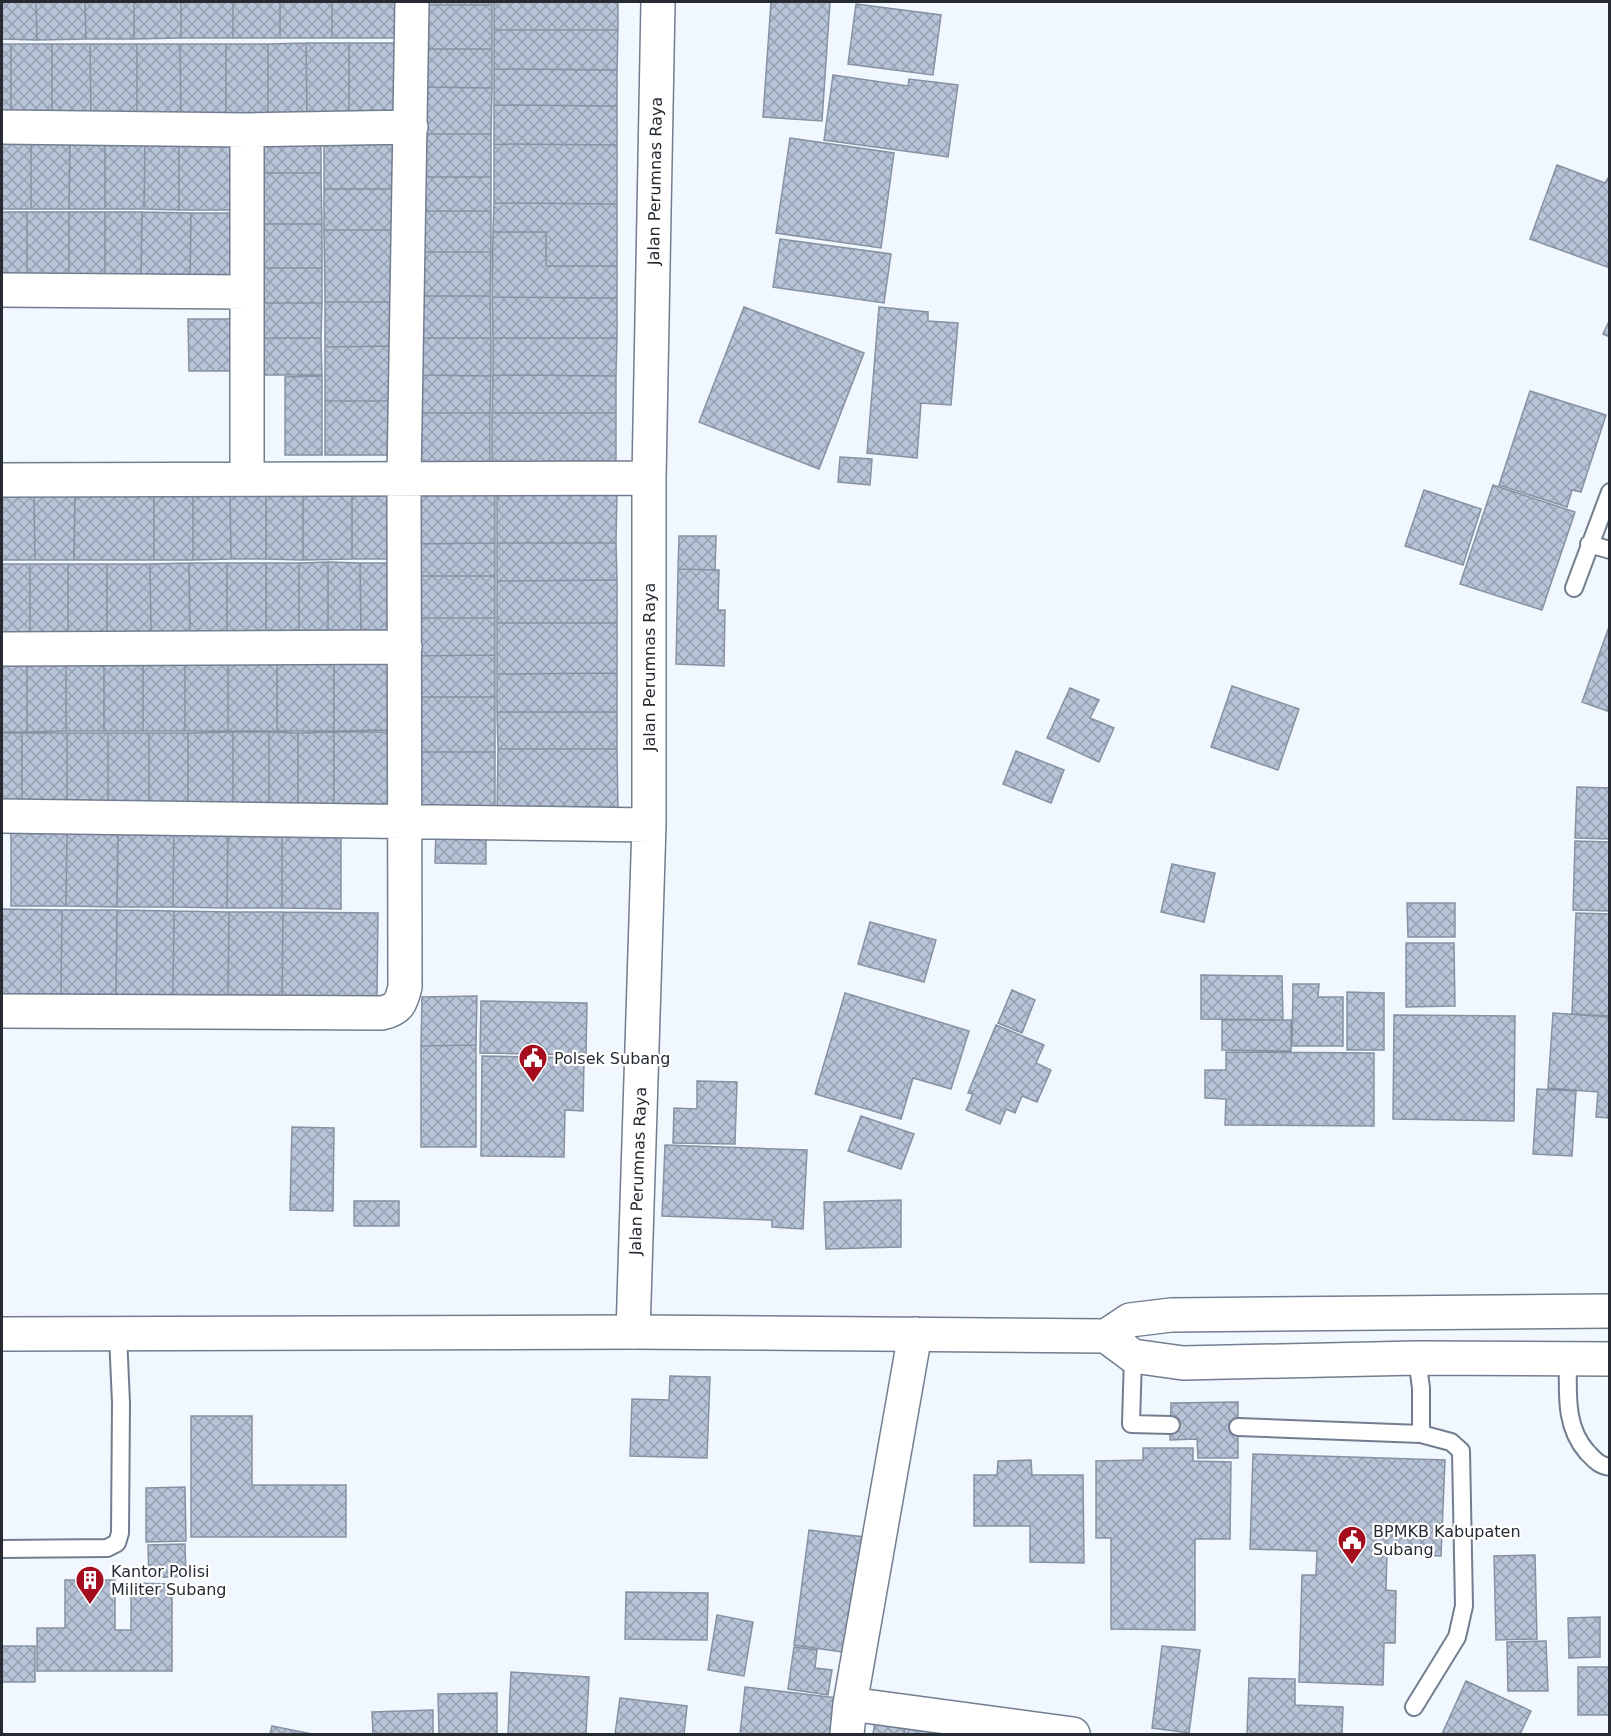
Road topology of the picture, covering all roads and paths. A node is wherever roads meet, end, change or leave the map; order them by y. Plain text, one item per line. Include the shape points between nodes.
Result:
1 (412, 2) edge
2 (658, 2) edge
3 (2, 127) edge
4 (411, 127) junction
5 (247, 130) junction
6 (2, 290) edge
7 (247, 291) junction
8 (649, 478) junction
9 (247, 479) junction
10 (404, 479) junction
11 (2, 480) edge
12 (1610, 492) edge
13 (1589, 544) junction
14 (1610, 550) edge
15 (1574, 588) dead end
16 (405, 647) junction
17 (2, 649) edge
18 (2, 816) edge
19 (404, 821) junction
20 (649, 825) junction
21 (2, 1011) edge
22 (1610, 1311) edge
23 (633, 1332) junction
24 (2, 1334) edge
25 (915, 1334) junction
26 (118, 1335) junction
27 (1106, 1336) junction
28 (1133, 1356) junction
29 (1417, 1358) junction
30 (1568, 1359) junction
31 (1610, 1359) edge
32 (1171, 1425) dead end
33 (1238, 1427) dead end
34 (1421, 1434) junction
35 (1610, 1467) edge
36 (2, 1549) edge
37 (1414, 1707) dead end
38 (849, 1719) edge
39 (1073, 1734) edge

1 - 4 street
2 - 8 street, Jalan Perumnas Raya
3 - 5 street
4 - 5 street
4 - 10 street
5 - 7 street
6 - 7 street
7 - 9 street
8 - 10 street
8 - 20 street, Jalan Perumnas Raya
9 - 10 street
9 - 11 street
10 - 16 street
12 - 13 lane
13 - 14 lane
13 - 15 lane
16 - 17 street
16 - 19 street
18 - 19 street
19 - 20 street
19 - 21 street via 405,987 394,1010
20 - 23 street, Jalan Perumnas Raya
22 - 27 street via 1171,1315 1130,1320
23 - 25 street
23 - 26 street
24 - 26 street
25 - 27 street
25 - 38 street
26 - 36 lane via 121,1415 117,1543 107,1548
27 - 28 street
28 - 29 street via 1183,1363
28 - 32 lane via 1131,1424
29 - 30 street
29 - 34 lane
30 - 31 street
30 - 35 lane via 1568,1411 1576,1440 1600,1465
33 - 34 lane
34 - 37 lane via 1451,1442 1461,1451 1464,1606 1457,1637
38 - 39 street

